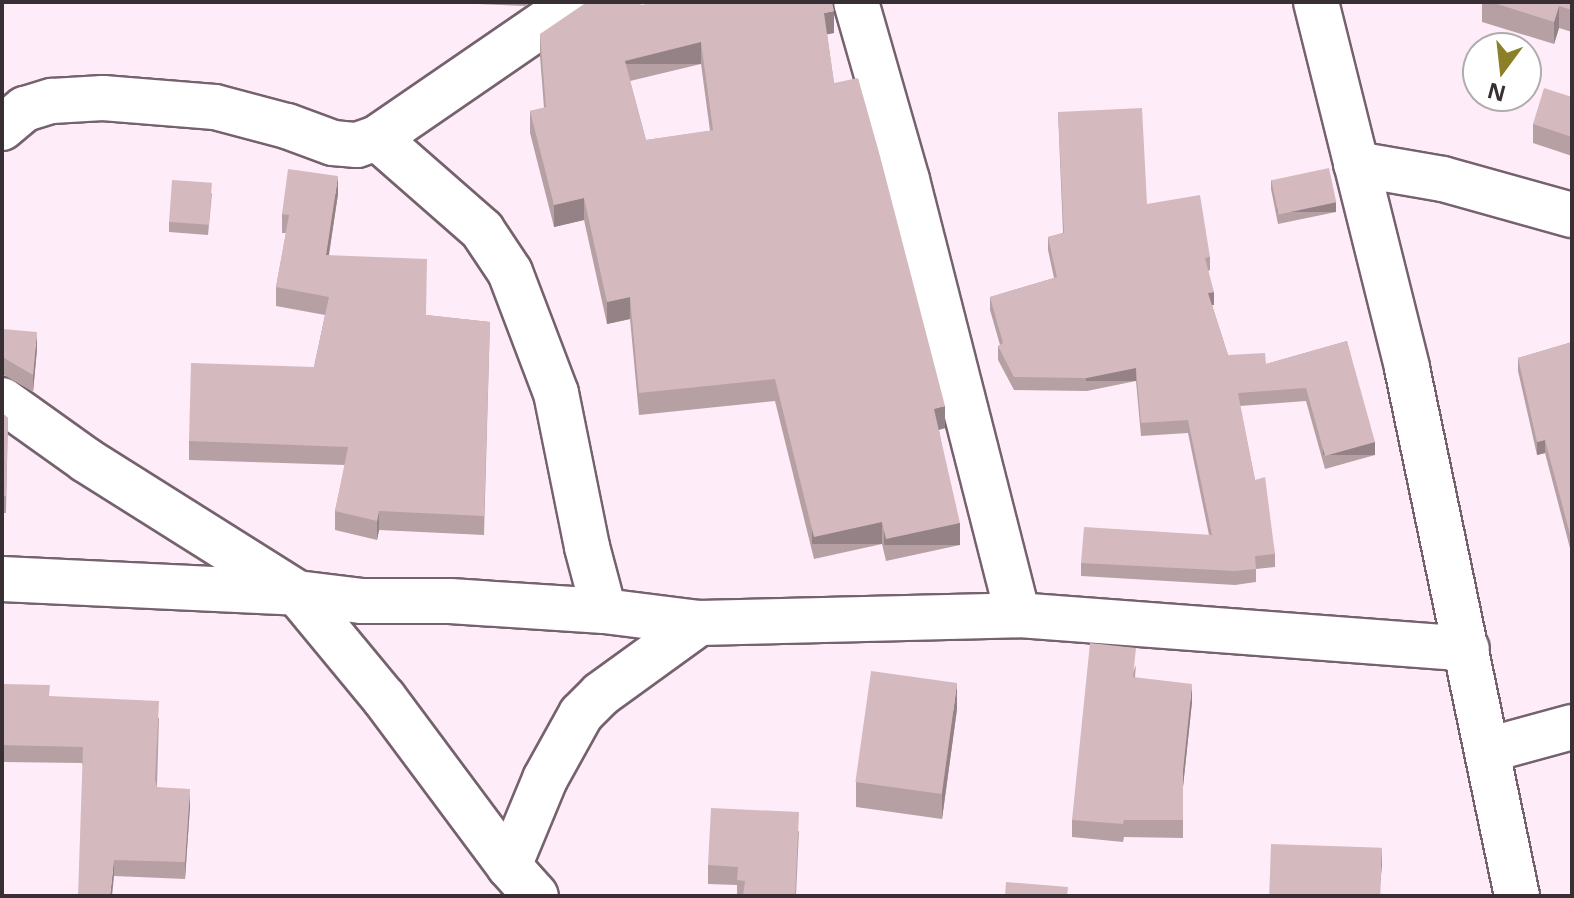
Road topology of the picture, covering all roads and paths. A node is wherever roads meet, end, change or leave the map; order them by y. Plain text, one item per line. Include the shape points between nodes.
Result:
1 (575, 2) edge
2 (856, 2) edge
3 (1316, 2) edge
4 (2, 128) edge
5 (377, 138) junction
6 (1356, 164) junction
7 (1572, 215) edge
8 (2, 400) edge
9 (2, 579) edge
10 (297, 593) junction
11 (604, 611) junction
12 (1018, 615) junction
13 (699, 623) junction
14 (1467, 649) junction
15 (1572, 727) edge
16 (1488, 750) junction
17 (523, 881) edge
18 (1517, 896) edge

1 - 5 street
2 - 12 street
3 - 6 street
4 - 5 street via 25,109 52,101 103,98 215,107 333,143 357,145
5 - 11 street via 482,230 510,272 556,393
6 - 7 street via 1443,179
6 - 14 street via 1407,368
8 - 10 street via 86,460
9 - 10 street
10 - 11 street via 361,601
10 - 17 street
11 - 13 street
12 - 13 street
12 - 14 street
13 - 17 street via 581,714 545,779
14 - 16 street
15 - 16 street
16 - 18 street

